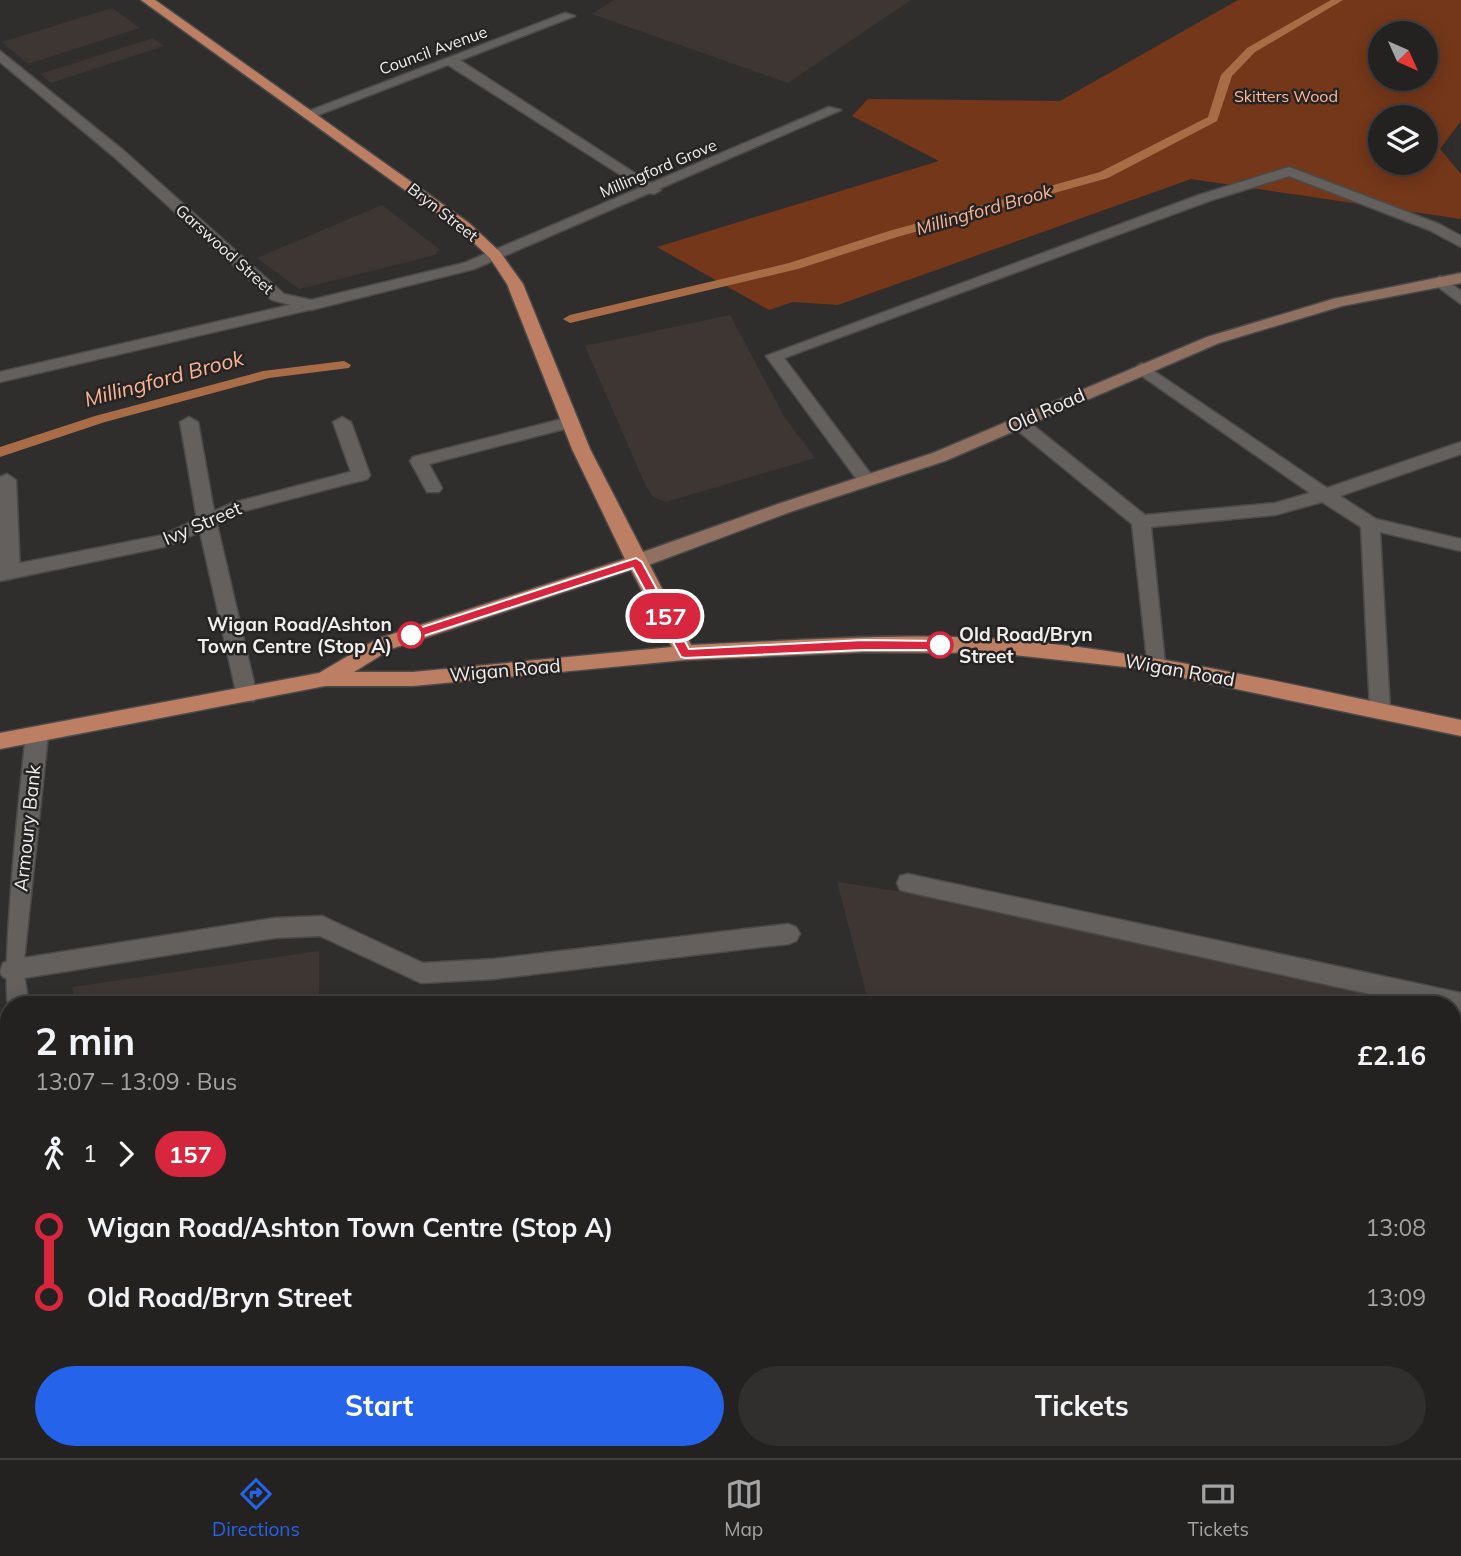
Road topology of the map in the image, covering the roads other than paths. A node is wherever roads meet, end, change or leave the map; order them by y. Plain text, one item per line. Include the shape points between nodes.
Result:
1 (147, 0) edge
2 (569, 16) dead end
3 (0, 55) edge
4 (453, 62) junction
5 (834, 110) dead end
6 (308, 114) junction
7 (654, 190) junction
8 (1461, 242) edge
9 (495, 255) junction
10 (1461, 278) edge
11 (1440, 281) junction
12 (1461, 299) edge
13 (311, 305) junction
14 (1142, 368) junction
15 (0, 377) edge
16 (189, 422) dead end
17 (342, 422) dead end
18 (570, 422) junction
19 (1018, 422) junction
20 (1461, 448) edge
21 (6, 480) dead end
22 (867, 481) junction
23 (433, 488) dead end
24 (1325, 495) junction
25 (207, 522) junction
26 (1141, 522) junction
27 (1370, 524) junction
28 (1461, 545) edge
29 (636, 562) junction
30 (5, 573) edge
31 (685, 653) junction
32 (1155, 664) junction
33 (325, 679) junction
34 (247, 696) junction
35 (1380, 710) junction
36 (1461, 728) edge
37 (37, 735) junction
38 (0, 741) edge
39 (908, 883) dead end
40 (788, 934) dead end
41 (11, 970) junction
42 (16, 996) edge
43 (1424, 996) edge

1 - 6 main road, Bryn Street
2 - 4 street, Council Avenue
3 - 13 street, Garswood Street via 118,153 278,297
4 - 6 street, Council Avenue
4 - 7 street
5 - 7 street, Millingford Grove
6 - 9 main road, Bryn Street via 464,226
7 - 9 street, Millingford Grove
8 - 22 street via 1434,227 1289,171 774,356
9 - 13 street, Garswood Street via 469,266
9 - 18 main road, Bryn Street via 515,284
10 - 11 street, Old Road
11 - 12 street
11 - 14 street, Old Road via 1339,302 1213,340
13 - 15 street
14 - 19 street, Old Road
14 - 24 street
16 - 25 street
17 - 25 street, Ivy Street via 361,475 238,506
18 - 23 street via 419,461
18 - 29 main road, Bryn Street
19 - 22 street, Old Road via 939,457
19 - 26 street
20 - 24 street
21 - 30 street
22 - 29 street, Old Road
24 - 26 street via 1275,509
24 - 27 street
25 - 30 street, Ivy Street via 168,540
25 - 34 street
26 - 32 street
27 - 28 street
27 - 35 street
29 - 31 main road
29 - 33 main road, Wigan Road via 384,643
31 - 32 main road, Wigan Road via 863,645 996,646
31 - 33 main road, Wigan Road via 414,679
32 - 35 main road, Wigan Road
33 - 34 main road, Wigan Road
34 - 37 main road, Wigan Road
35 - 36 main road, Wigan Road
37 - 38 main road, Wigan Road
37 - 41 street, Armoury Bank
39 - 43 street
40 - 41 street via 494,969 421,973 322,926 275,928
41 - 42 street, Armoury Bank

